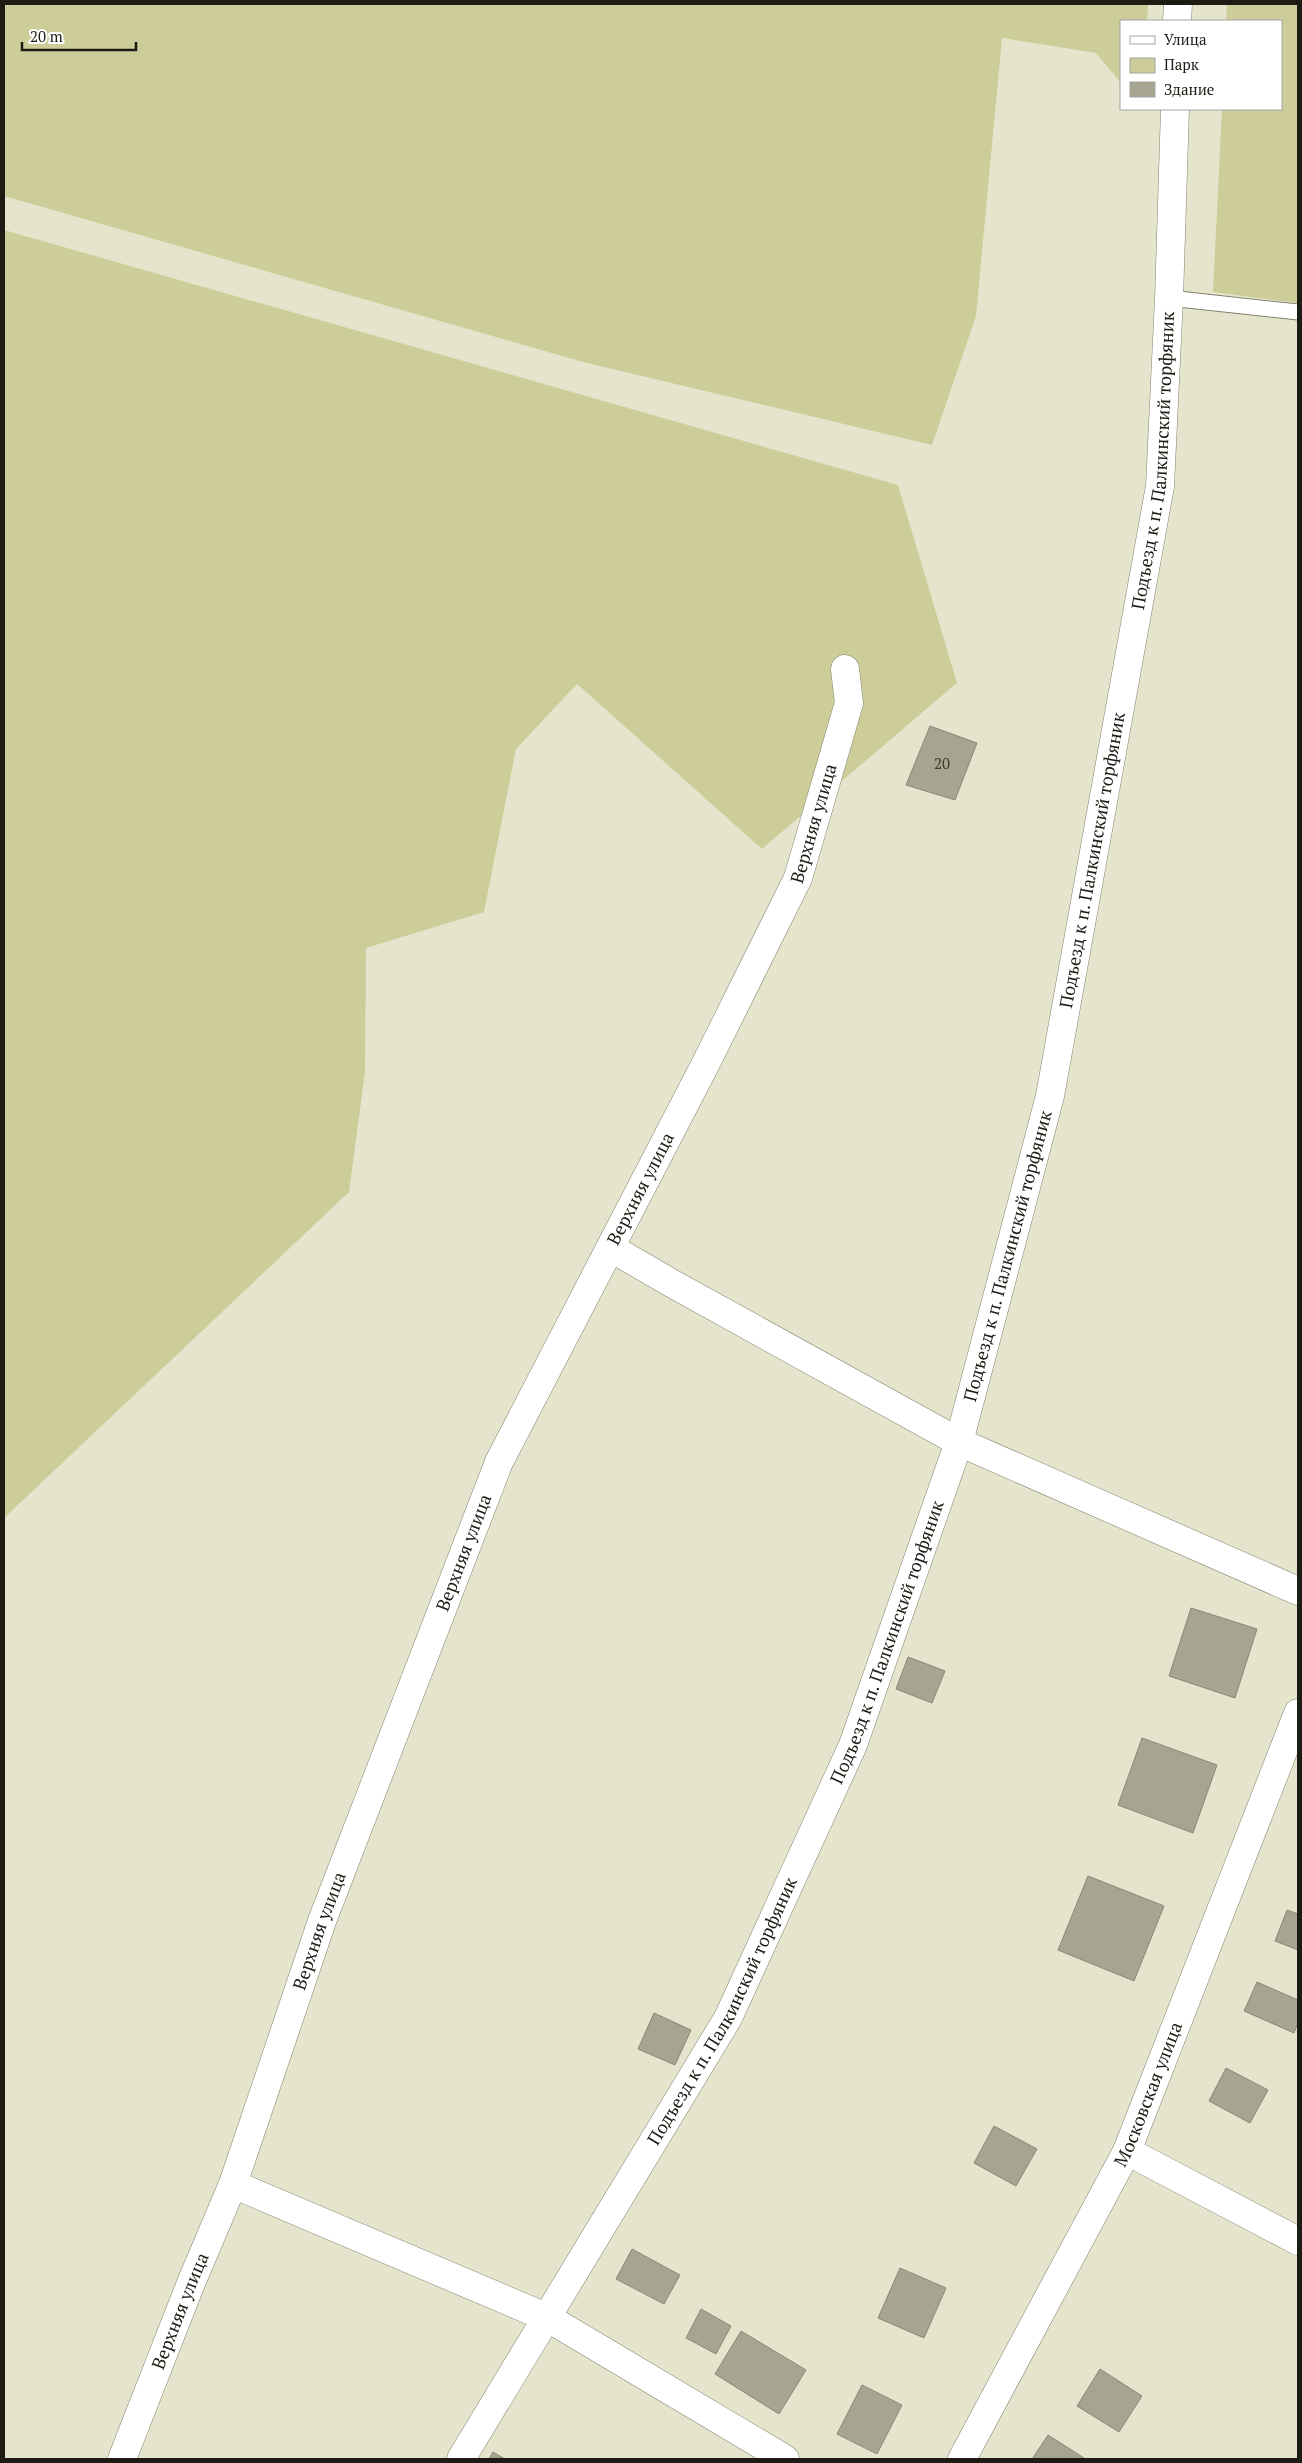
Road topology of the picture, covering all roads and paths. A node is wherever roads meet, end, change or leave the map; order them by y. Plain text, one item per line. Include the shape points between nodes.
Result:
1 (1178, 4) edge
2 (1177, 20) edge
3 (1175, 110) edge
4 (1170, 298) junction
5 (1298, 312) edge
6 (846, 669) dead end
7 (611, 1248) junction
8 (959, 1442) junction
9 (1298, 1591) edge
10 (1298, 1713) edge
11 (1127, 2151) junction
12 (233, 2184) junction
13 (1298, 2241) edge
14 (548, 2318) junction
15 (122, 2459) edge
16 (461, 2459) edge
17 (785, 2459) edge
18 (962, 2459) edge

1 - 2 street
3 - 4 street, Подъезд к п. Палкинский торфяник
4 - 5 lane
4 - 8 street, Подъезд к п. Палкинский торфяник via 1160,486 1054,1076
6 - 7 street, Верхняя улица via 849,703 798,878
7 - 8 street
7 - 12 street, Верхняя улица via 498,1462 322,1921
8 - 9 street
8 - 14 street, Подъезд к п. Палкинский торфяник via 853,1745 728,2018
10 - 11 street, Московская улица
11 - 13 street
11 - 18 street, Московская улица
12 - 14 street
12 - 15 street, Верхняя улица
14 - 16 street, Подъезд к п. Палкинский торфяник
14 - 17 street

